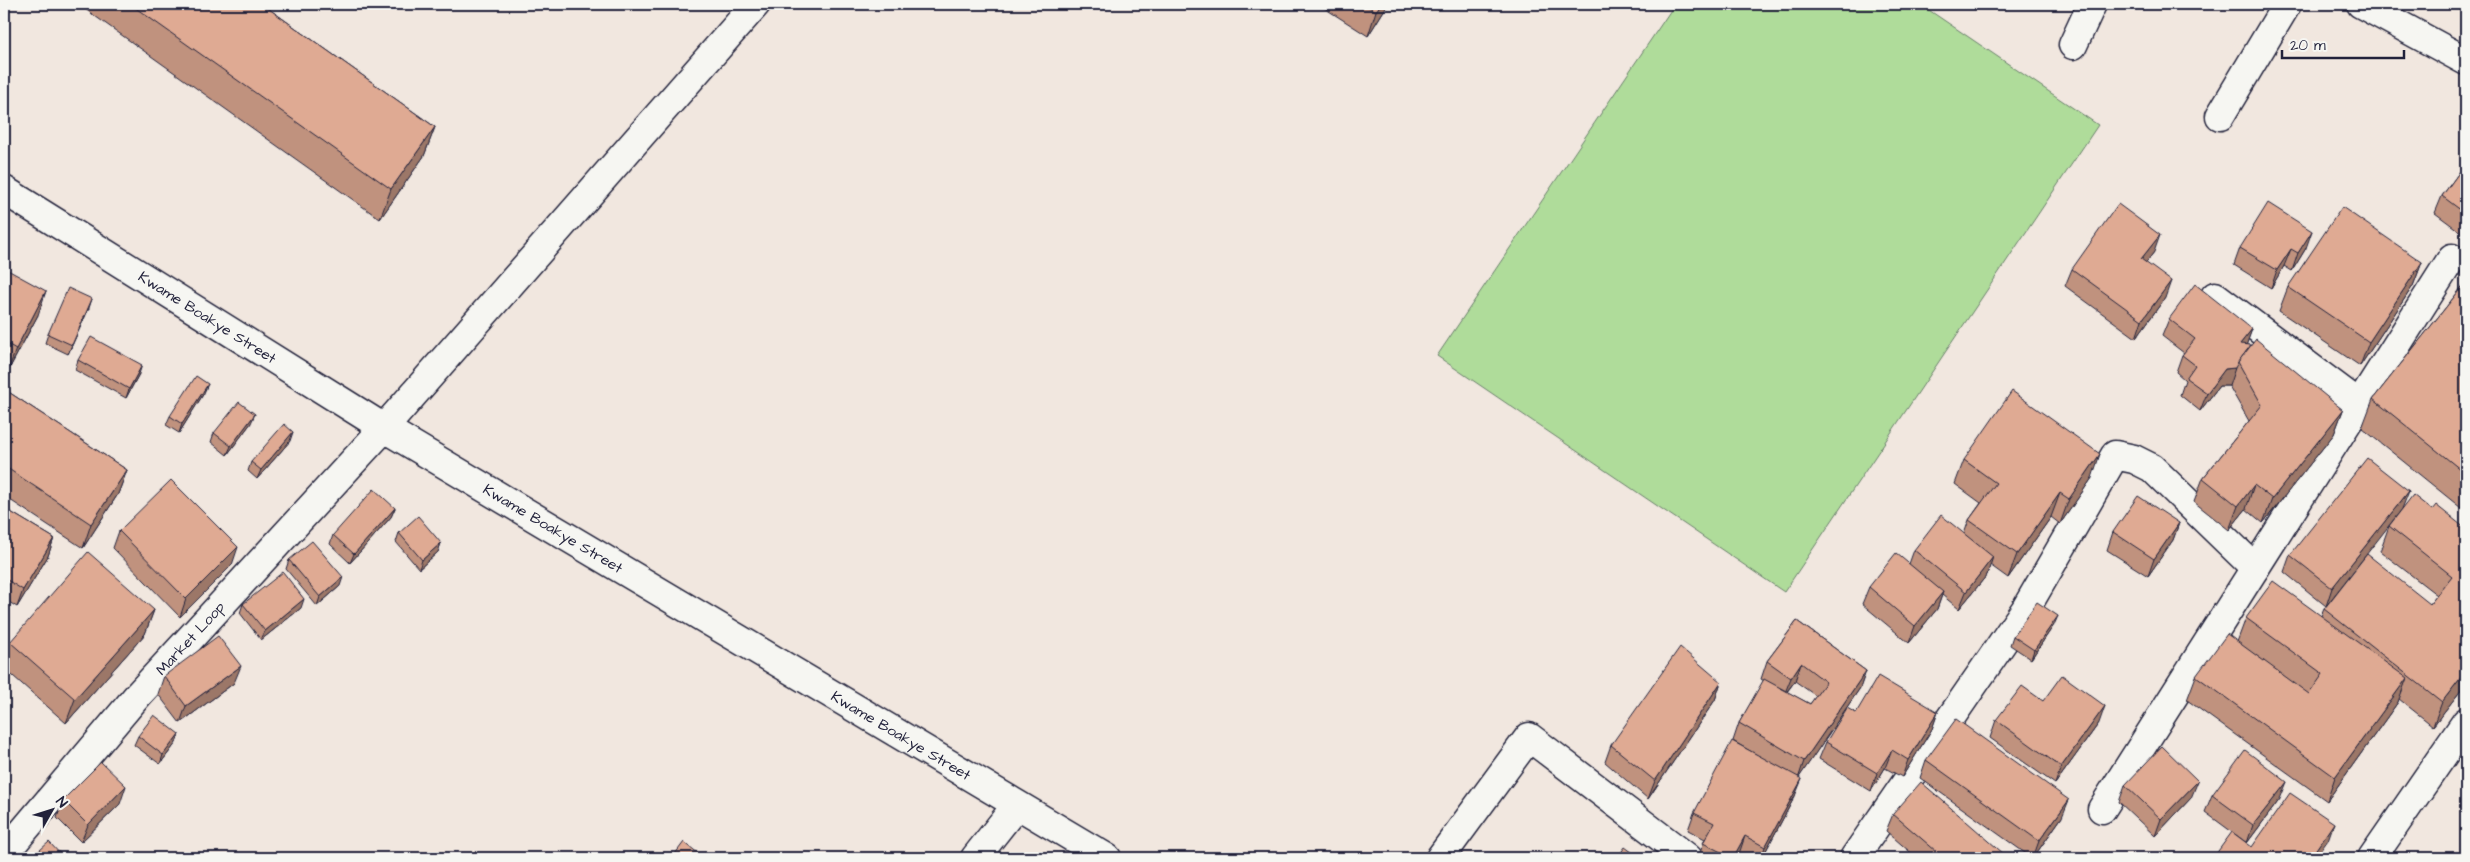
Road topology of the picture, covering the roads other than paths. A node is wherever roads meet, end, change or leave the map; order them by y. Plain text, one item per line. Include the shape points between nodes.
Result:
1 (756, 4) edge
2 (2092, 4) edge
3 (2287, 4) edge
4 (2361, 4) edge
5 (2073, 45) dead end
6 (2466, 61) edge
7 (2220, 116) dead end
8 (4, 190) edge
9 (2452, 258) dead end
10 (2215, 296) dead end
11 (2359, 404) junction
12 (384, 428) junction
13 (2255, 568) junction
14 (2466, 722) edge
15 (1016, 806) junction
16 (2102, 809) dead end
17 (4, 854) edge
18 (975, 858) edge
19 (1107, 858) edge
20 (1440, 858) edge
21 (1688, 858) edge
22 (1854, 858) edge
23 (2372, 858) edge

1 - 12 street, Market Loop
2 - 5 street
3 - 7 street
4 - 6 street
8 - 12 street, Kwame Boakye Street
9 - 11 street
10 - 11 street
11 - 13 street
12 - 15 street, Kwame Boakye Street
12 - 17 street, Market Loop via 138,696
13 - 16 street
13 - 22 street via 2152,468 2134,459 2115,455 2025,610
14 - 23 street
15 - 18 street
15 - 19 street, Kwame Boakye Street
20 - 21 street via 1529,737

